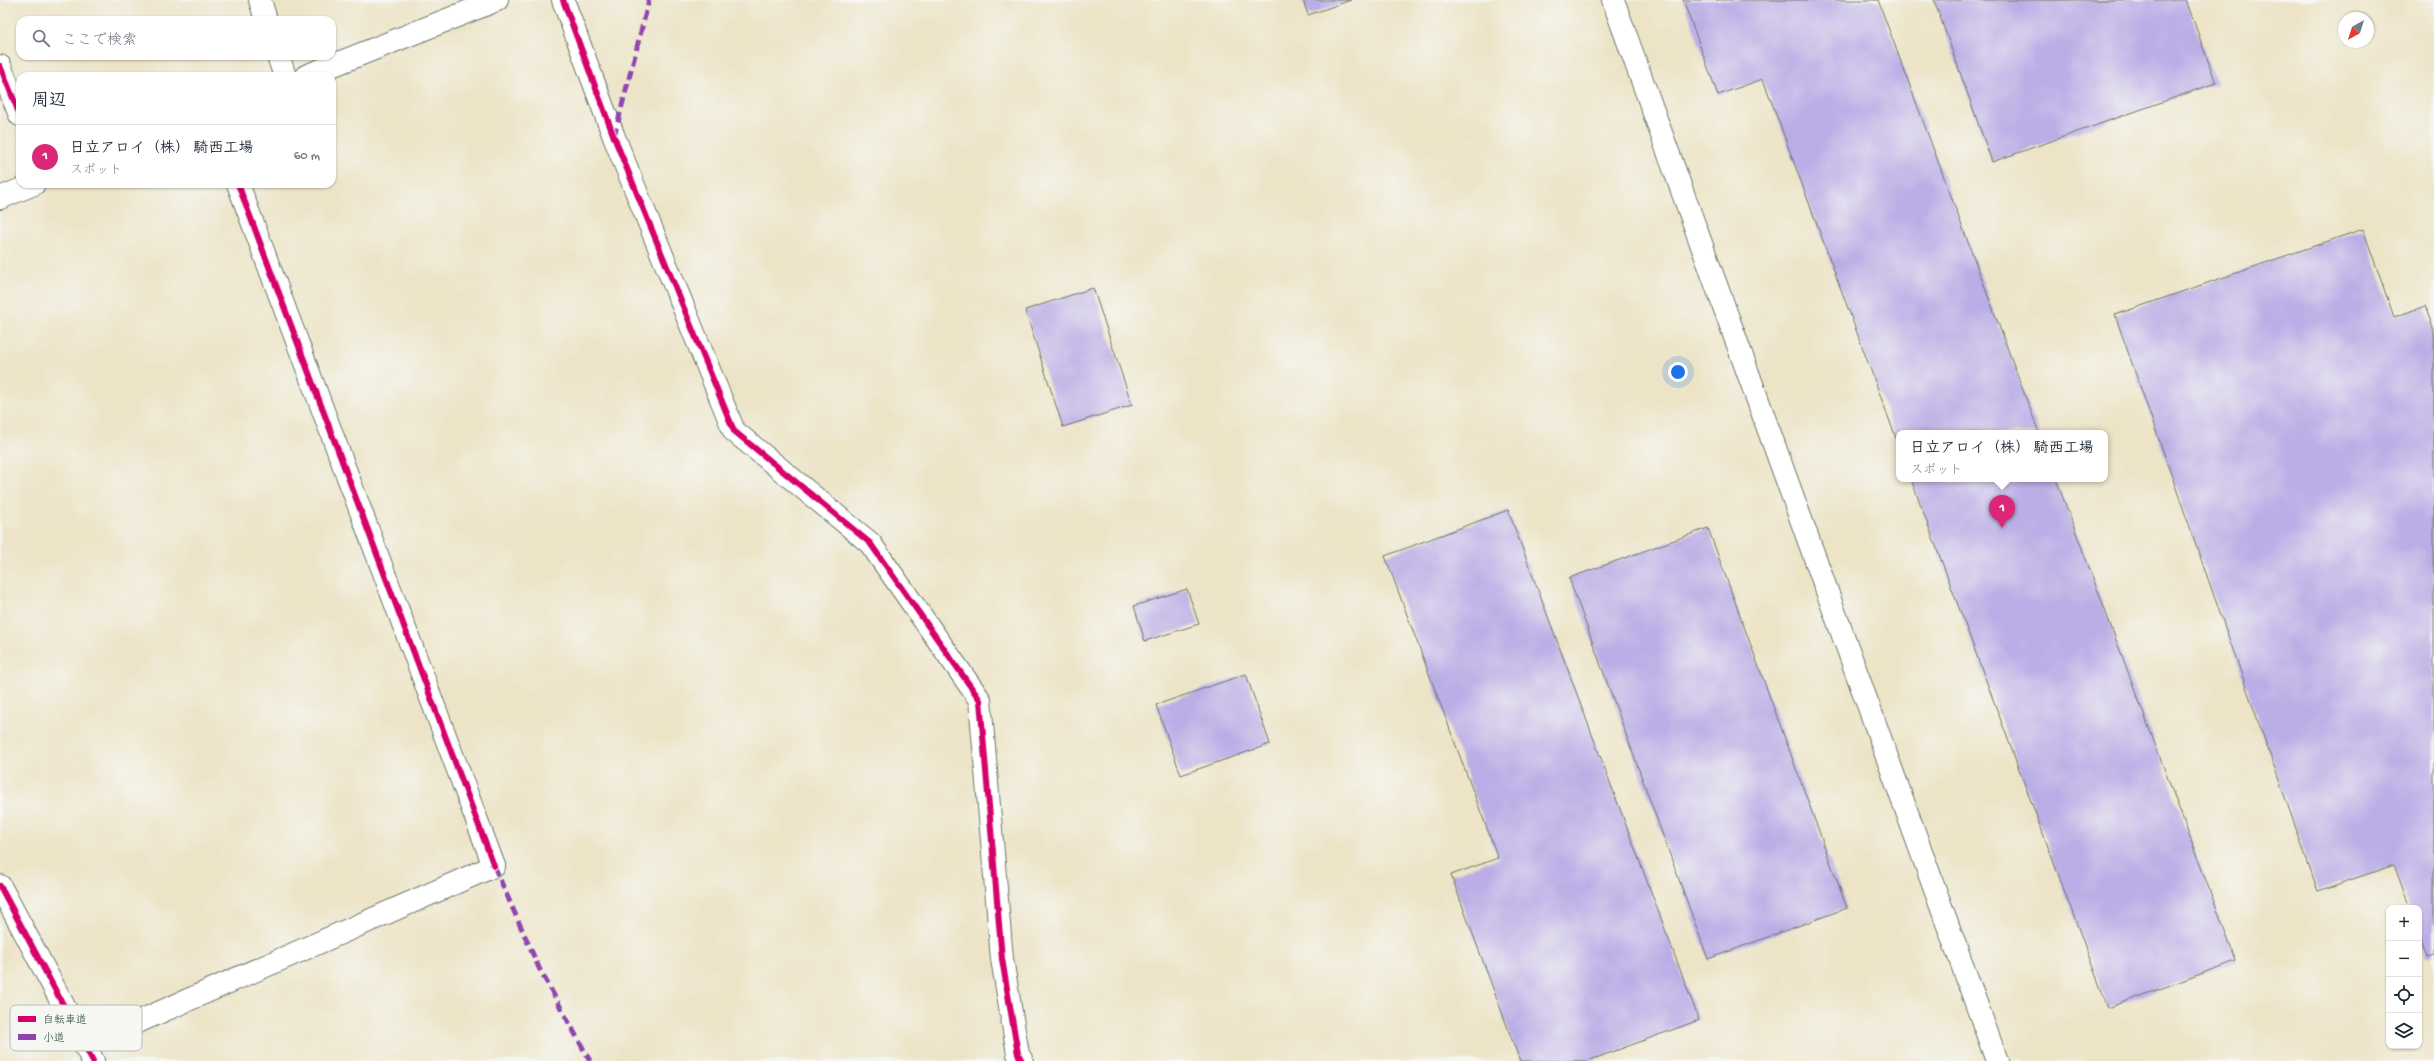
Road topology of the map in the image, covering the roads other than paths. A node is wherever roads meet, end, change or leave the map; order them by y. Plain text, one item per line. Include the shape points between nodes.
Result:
1 (260, 0) edge
2 (497, 0) edge
3 (563, 0) edge
4 (1613, 0) edge
5 (265, 16) edge
6 (279, 60) edge
7 (0, 66) edge
8 (284, 72) edge
9 (316, 72) edge
10 (16, 105) edge
11 (24, 188) edge
12 (240, 188) edge
13 (0, 198) edge
14 (0, 886) edge
15 (63, 1005) edge
16 (142, 1029) edge
17 (1022, 1061) edge
18 (1997, 1061) edge

1 - 5 street
2 - 9 street
3 - 17 street via 614,137 734,431 870,542 980,700 1002,959 1018,1054
4 - 18 street
6 - 8 street
7 - 10 street
11 - 13 street
12 - 16 street via 494,866
14 - 15 street

